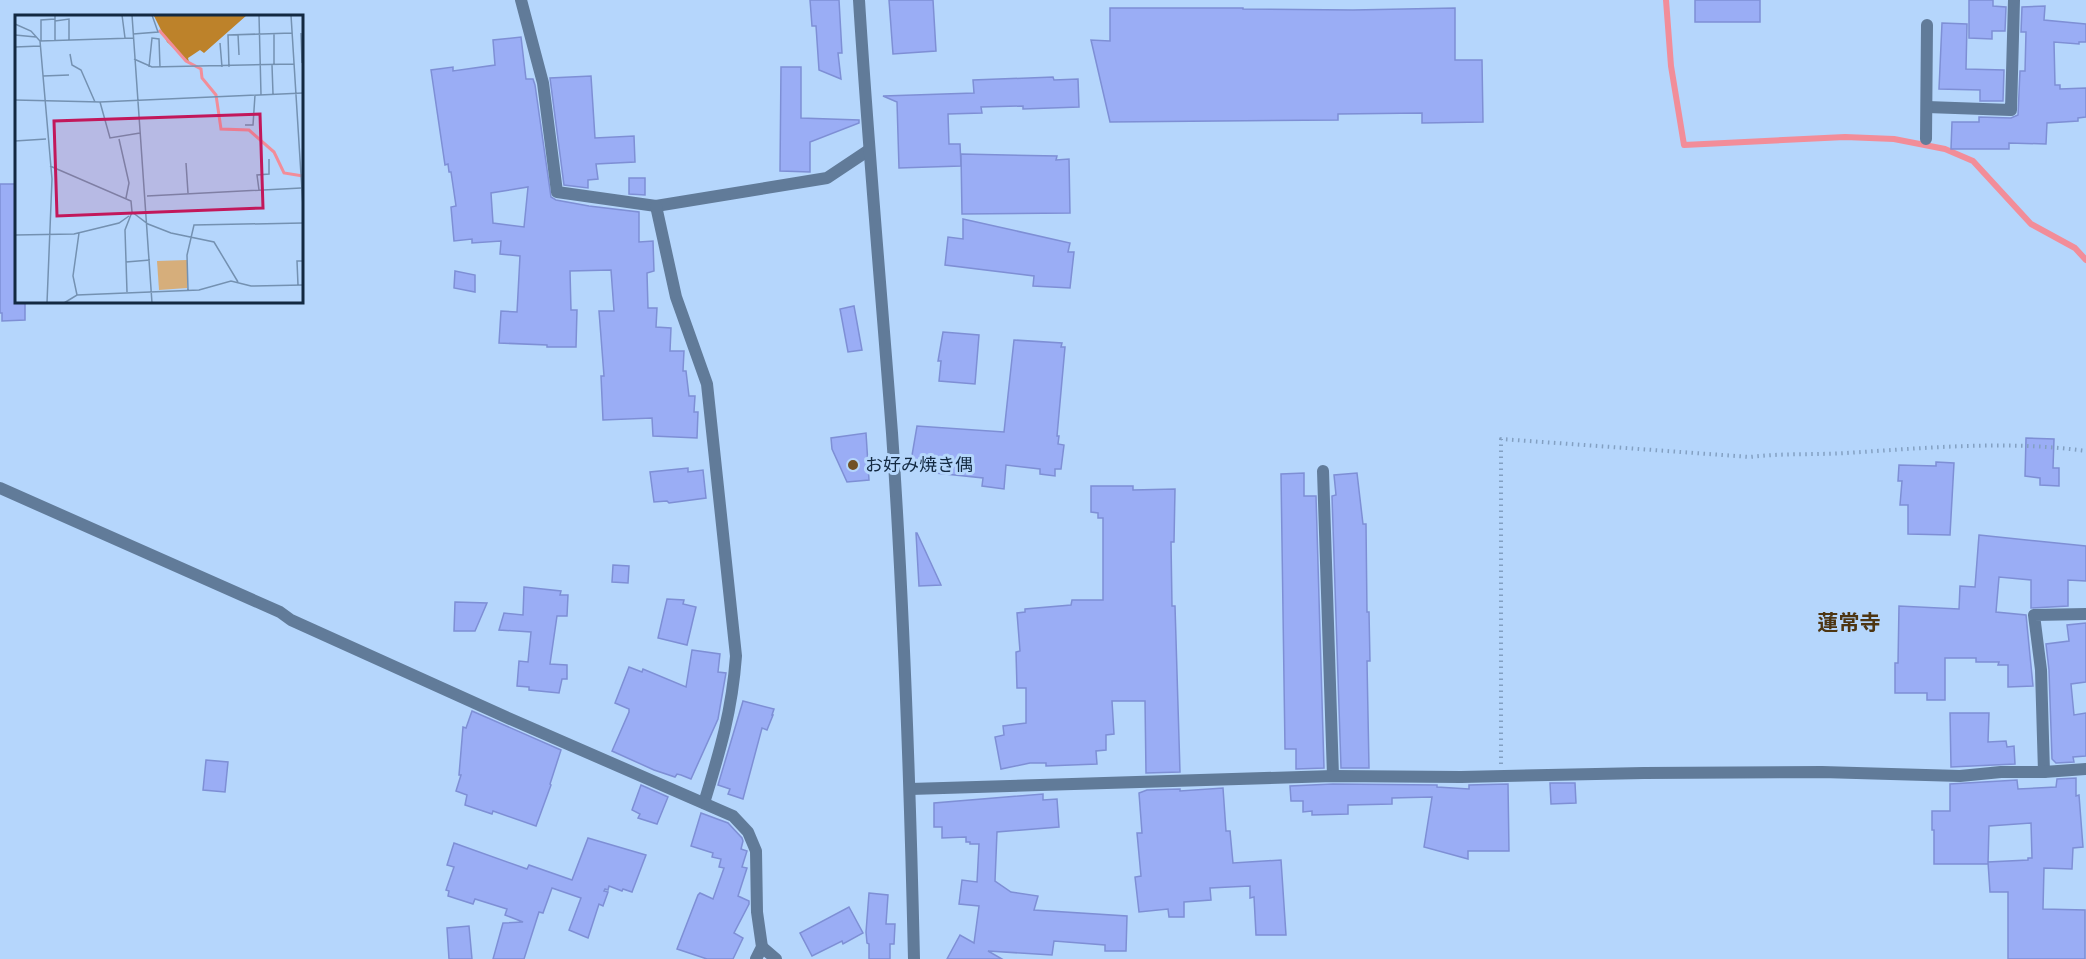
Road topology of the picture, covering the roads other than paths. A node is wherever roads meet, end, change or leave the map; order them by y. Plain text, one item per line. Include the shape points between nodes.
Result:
1 (520, 0) edge
2 (859, 0) edge
3 (2014, 0) edge
4 (1927, 25) dead end
5 (1926, 107) junction
6 (1926, 139) dead end
7 (868, 150) junction
8 (656, 206) junction
9 (1323, 471) dead end
10 (0, 488) edge
11 (2086, 614) edge
12 (2086, 769) edge
13 (2044, 772) junction
14 (1333, 776) junction
15 (910, 789) junction
16 (704, 803) junction
17 (762, 947) junction
18 (756, 959) edge
19 (776, 959) edge
20 (914, 959) edge

1 - 8 street via 543,83 557,192
2 - 7 street
3 - 5 street via 2011,110
4 - 5 street
5 - 6 street
7 - 8 street via 827,178
7 - 15 street via 892,434
8 - 16 street via 676,297 707,384 736,656 725,734
9 - 14 street
10 - 16 street
11 - 13 street via 2034,615 2041,670
12 - 13 street
13 - 14 street via 1960,776 1786,772
14 - 15 street
15 - 20 street
16 - 17 street via 733,816 748,832 756,851
17 - 18 street
17 - 19 street

